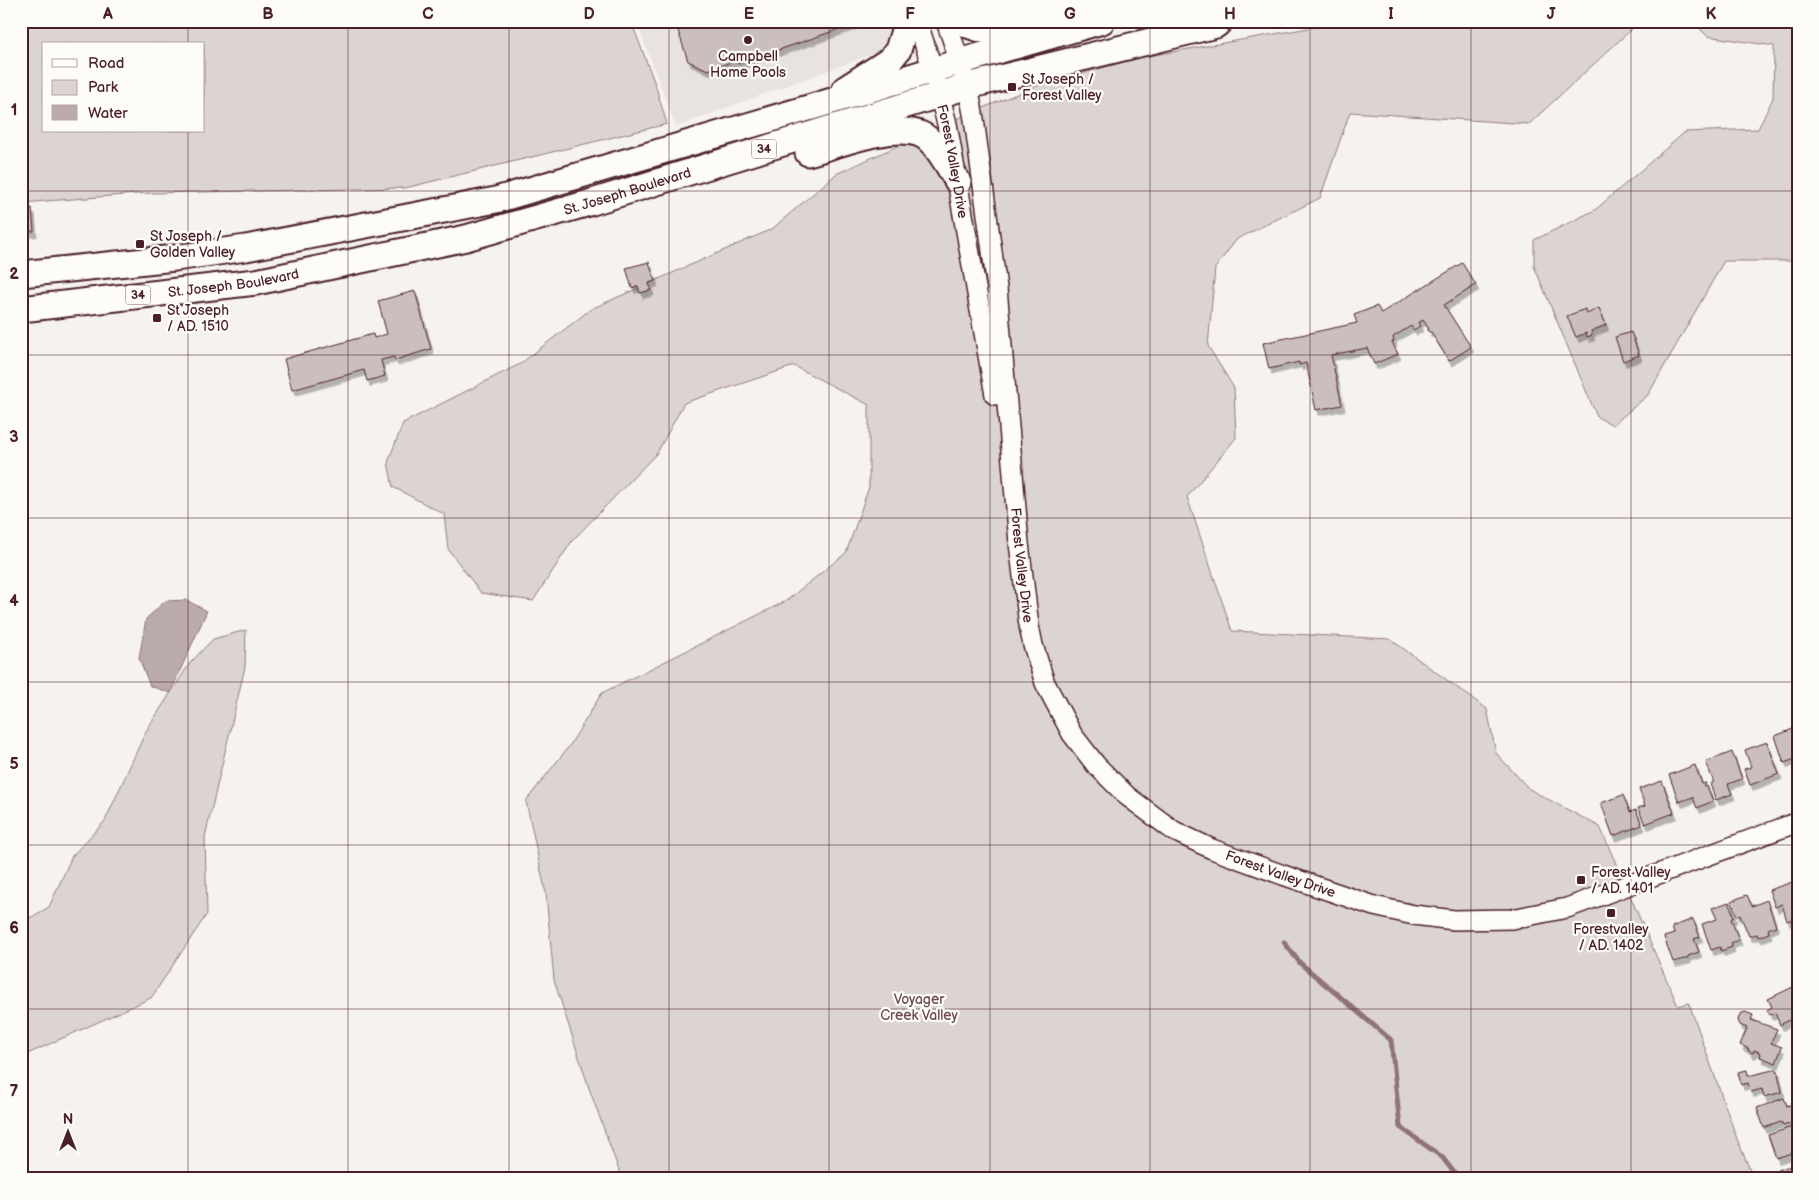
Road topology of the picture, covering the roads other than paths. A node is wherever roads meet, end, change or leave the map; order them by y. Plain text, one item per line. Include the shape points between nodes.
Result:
1 (907, 21) edge
2 (917, 21) edge
3 (946, 21) edge
4 (961, 21) edge
5 (1042, 21) edge
6 (1102, 21) edge
7 (1220, 21) edge
8 (960, 62) junction
9 (933, 70) junction
10 (968, 86) junction
11 (940, 95) junction
12 (822, 104) junction
13 (958, 182) junction
14 (466, 238) junction
15 (21, 274) edge
16 (21, 309) edge
17 (1010, 460) junction
18 (1798, 822) edge

1 - 12 main road via 898,50 890,60
2 - 9 street, Forest Valley Drive
3 - 8 street, Forest Valley Drive
4 - 5 main road via 981,31 994,32
6 - 8 main road, St. Joseph Boulevard / 34
7 - 10 main road, St. Joseph Boulevard / 34
8 - 9 main road, St. Joseph Boulevard / 34
8 - 10 street, Forest Valley Drive
9 - 11 street, Forest Valley Drive
9 - 12 main road, St. Joseph Boulevard / 34
10 - 11 main road, St. Joseph Boulevard / 34
10 - 17 street, Forest Valley Drive via 996,288
11 - 13 street, Forest Valley Drive
11 - 14 main road, St. Joseph Boulevard / 34
12 - 15 main road, St. Joseph Boulevard / 34 via 496,200 246,248
13 - 14 main road via 943,157 920,134 887,131 507,240
13 - 17 street, Forest Valley Drive via 993,386
14 - 16 main road, St. Joseph Boulevard / 34 via 256,282
17 - 18 street, Forest Valley Drive via 1029,626 1042,674 1062,717 1096,766 1126,796 1174,831 1212,849 1374,906 1414,916 1484,921 1567,908

